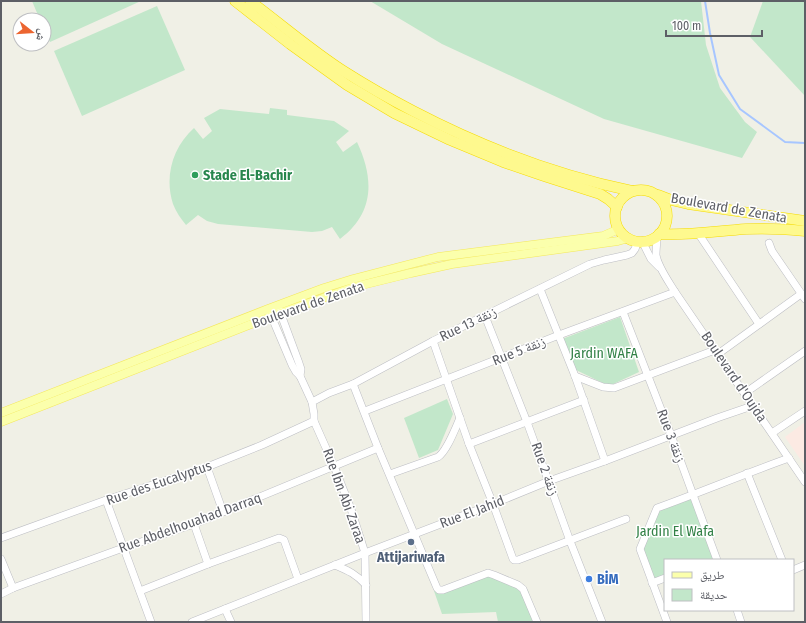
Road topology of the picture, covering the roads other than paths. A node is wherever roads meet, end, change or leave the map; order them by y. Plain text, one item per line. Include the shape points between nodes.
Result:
1 (235, 1) edge
2 (250, 1) edge
3 (292, 40) junction
4 (404, 112) junction
5 (632, 191) junction
6 (653, 193) junction
7 (617, 206) junction
8 (805, 221) edge
9 (618, 229) junction
10 (805, 231) edge
11 (698, 233) junction
12 (658, 235) junction
13 (636, 240) junction
14 (769, 243) dead end
15 (663, 272) junction
16 (540, 289) junction
17 (675, 292) junction
18 (803, 296) edge
19 (300, 297) junction
20 (304, 305) junction
21 (279, 309) junction
22 (270, 312) junction
23 (623, 312) junction
24 (485, 316) junction
25 (759, 324) junction
26 (559, 335) junction
27 (433, 341) junction
28 (805, 351) edge
29 (717, 352) junction
30 (502, 358) junction
31 (300, 376) junction
32 (575, 376) junction
33 (648, 376) junction
34 (446, 379) junction
35 (353, 384) junction
36 (745, 393) junction
37 (584, 400) junction
38 (312, 402) junction
39 (752, 406) junction
40 (364, 411) junction
41 (805, 411) edge
42 (1, 413) edge
43 (460, 418) junction
44 (314, 421) junction
45 (1, 422) edge
46 (527, 422) junction
47 (772, 433) junction
48 (671, 435) junction
49 (469, 444) junction
50 (378, 448) junction
51 (789, 458) junction
52 (605, 461) junction
53 (334, 466) junction
54 (207, 467) junction
55 (748, 473) junction
56 (390, 474) junction
57 (549, 481) junction
58 (805, 482) edge
59 (693, 495) junction
60 (106, 500) junction
61 (493, 504) junction
62 (223, 512) junction
63 (626, 519) dead end
64 (194, 524) junction
65 (415, 534) junction
66 (1, 538) edge
67 (570, 541) junction
68 (123, 548) junction
69 (365, 553) junction
70 (1, 559) edge
71 (714, 559) edge
72 (782, 559) edge
73 (208, 564) junction
74 (335, 565) junction
75 (805, 565) edge
76 (794, 570) edge
77 (664, 578) edge
78 (298, 579) junction
79 (652, 583) junction
80 (366, 585) junction
81 (13, 588) junction
82 (140, 591) junction
83 (1, 594) edge
84 (225, 609) junction
85 (737, 611) edge
86 (151, 622) edge
87 (192, 622) edge
88 (231, 622) edge
89 (366, 622) edge
90 (537, 622) edge
91 (602, 622) edge
92 (667, 622) edge
93 (741, 622) edge

1 - 3 highway
2 - 3 highway via 279,23
3 - 4 highway via 347,85
4 - 5 highway via 516,157
4 - 7 highway via 450,140 503,162 600,194
5 - 6 highway via 643,190
5 - 7 highway via 620,200
6 - 8 highway, Boulevard de Zenata via 683,203
6 - 12 highway via 660,198 666,212 664,228
7 - 9 highway via 615,214
9 - 13 highway
9 - 19 main road, Boulevard de Zenata via 603,236 438,257 353,279
10 - 11 highway, Boulevard de Zenata via 747,229
11 - 12 highway, Boulevard de Zenata
11 - 25 street
12 - 13 highway via 652,239
12 - 15 street, Boulevard d'Oujda via 656,254
13 - 15 street, Boulevard d'Oujda
13 - 16 street, Rue 13 زنقة via 632,253 590,264
13 - 20 main road, Boulevard de Zenata via 445,265 354,287
14 - 18 street
15 - 17 street, Boulevard d'Oujda
16 - 24 street, Rue 13 زنقة
16 - 26 street
17 - 23 street, Rue 5 زنقة
17 - 29 street, Boulevard d'Oujda
18 - 25 street
19 - 20 main road
19 - 21 main road, Boulevard de Zenata
20 - 21 main road, Boulevard de Zenata
21 - 22 main road, Boulevard de Zenata
21 - 31 street via 301,369
22 - 31 street via 292,365
22 - 42 main road, Boulevard de Zenata
22 - 45 main road, Boulevard de Zenata
23 - 26 street, Rue 5 زنقة
23 - 33 street, Rue 3 زنقة
24 - 27 street, Rue 13 زنقة
24 - 30 street, Rue 2 زنقة
25 - 29 street
26 - 30 street, Rue 5 زنقة
26 - 32 street
27 - 34 street
27 - 35 street, Rue 13 زنقة
28 - 36 street
29 - 33 street
29 - 36 street, Boulevard d'Oujda
30 - 34 street, Rue 5 زنقة
30 - 46 street, Rue 2 زنقة
31 - 38 street
32 - 33 street via 603,387 614,388
32 - 37 street
33 - 48 street, Rue 3 زنقة
34 - 40 street, Rue 5 زنقة
34 - 43 street
35 - 38 street, Rue 13 زنقة
35 - 40 street
36 - 39 street, Boulevard d'Oujda
37 - 46 street
37 - 52 street
38 - 44 street
39 - 47 street, Boulevard d'Oujda
39 - 48 street, Rue El Jahid
40 - 50 street
41 - 47 street
43 - 49 street
43 - 56 street via 441,455
44 - 53 street, Rue Ibn Abi Zaraa
44 - 54 street, Rue des Eucalyptus
46 - 49 street
46 - 57 street, Rue 2 زنقة
47 - 51 street, Boulevard d'Oujda
48 - 52 street, Rue El Jahid
48 - 59 street, Rue 3 زنقة
49 - 61 street
50 - 53 street, Rue Abdelhouahad Darraq
50 - 56 street
51 - 55 street
51 - 58 street, Boulevard d'Oujda
52 - 57 street, Rue El Jahid
53 - 62 street, Rue Abdelhouahad Darraq
53 - 69 street, Rue Ibn Abi Zaraa
54 - 60 street, Rue des Eucalyptus
54 - 62 street
55 - 59 street
55 - 72 street
56 - 65 street
57 - 61 street, Rue El Jahid
57 - 67 street, Rue 2 زنقة
59 - 71 street, Rue 3 زنقة
59 - 79 street via 657,508 640,550
60 - 66 street, Rue des Eucalyptus
60 - 68 street
61 - 65 street, Rue El Jahid
61 - 67 street via 514,560
62 - 64 street, Rue Abdelhouahad Darraq
63 - 67 street
64 - 68 street, Rue Abdelhouahad Darraq
64 - 73 street
65 - 69 street, Rue El Jahid
65 - 90 street via 439,590 488,573 523,589
67 - 91 street, Rue 2 زنقة
68 - 81 street, Rue Abdelhouahad Darraq
68 - 82 street
69 - 74 street, Rue El Jahid
69 - 80 street, Rue Ibn Abi Zaraa
70 - 81 street
73 - 78 street via 279,538 284,540
73 - 82 street
74 - 78 street, Rue El Jahid
74 - 80 street via 351,572
75 - 76 street
77 - 79 street
78 - 84 street, Rue El Jahid
79 - 92 street
80 - 89 street, Rue Ibn Abi Zaraa
81 - 83 street, Rue Abdelhouahad Darraq
82 - 86 street
84 - 87 street, Rue El Jahid
84 - 88 street
85 - 93 street

